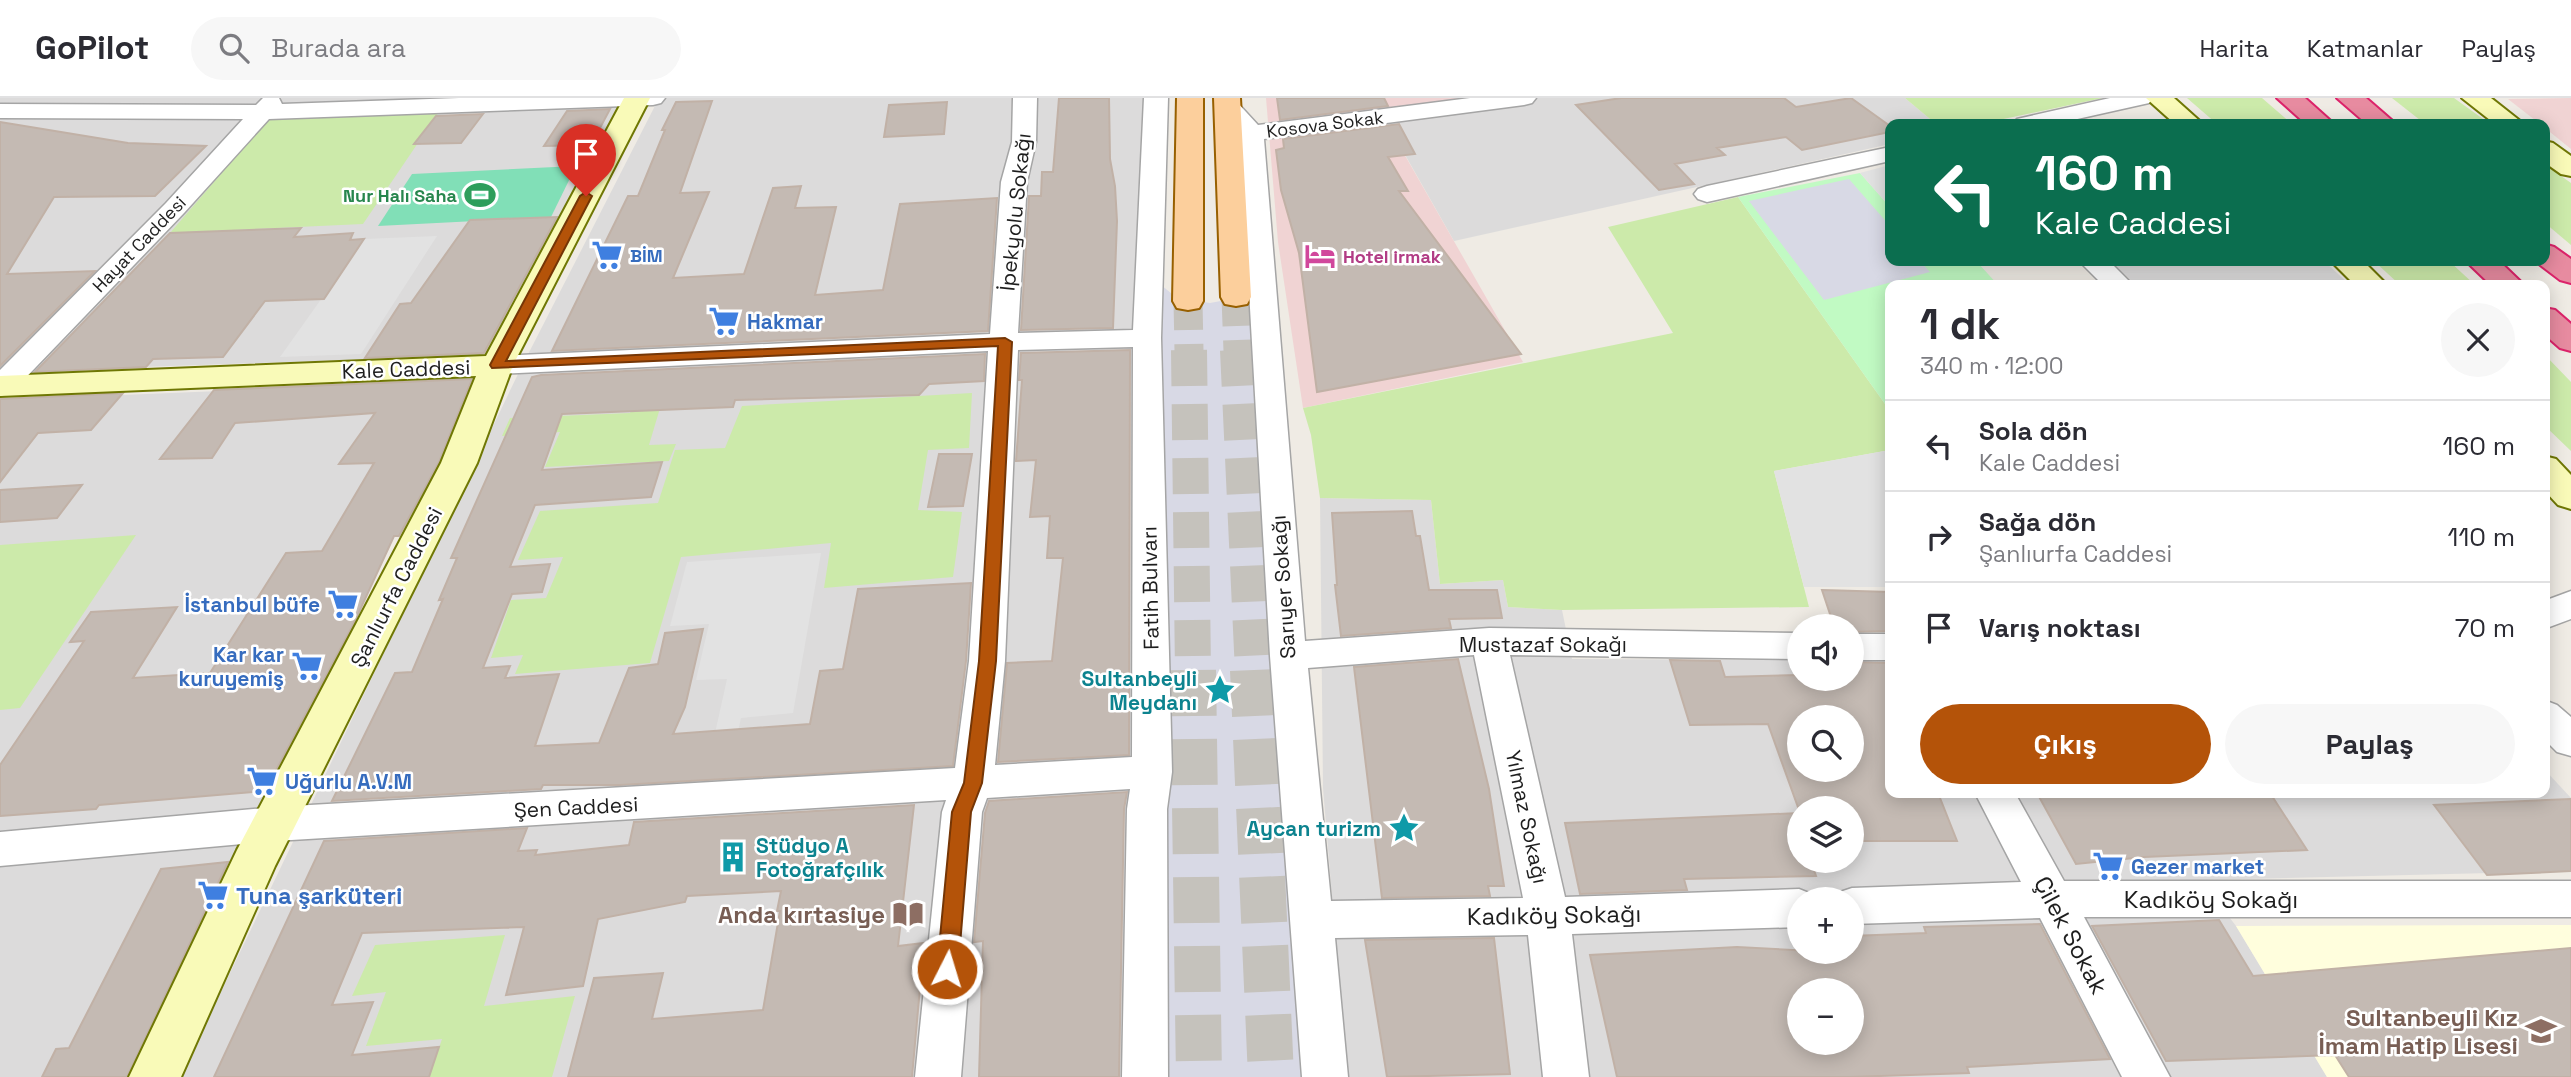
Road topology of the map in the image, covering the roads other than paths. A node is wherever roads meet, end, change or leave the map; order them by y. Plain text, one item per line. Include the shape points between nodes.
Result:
1 (637, 98) edge
2 (653, 98) edge
3 (1025, 98) edge
4 (1156, 98) edge
5 (1190, 98) edge
6 (1524, 98) edge
7 (2141, 98) edge
8 (2159, 98) edge
9 (2290, 98) edge
10 (2350, 98) edge
11 (2368, 98) edge
12 (2475, 98) edge
13 (1227, 102) edge
14 (269, 105) edge
15 (10, 107) edge
16 (2047, 119) edge
17 (2184, 119) edge
18 (2315, 119) edge
19 (2377, 119) edge
20 (2392, 119) edge
21 (2504, 119) edge
22 (1252, 133) junction
23 (2550, 153) edge
24 (1885, 155) edge
25 (2571, 169) edge
26 (1707, 194) dead end
27 (2550, 257) edge
28 (2098, 266) edge
29 (2351, 266) edge
30 (2487, 266) edge
31 (2570, 273) edge
32 (2114, 280) edge
33 (2367, 280) edge
34 (2503, 280) edge
35 (1236, 297) tunnel mouth
36 (1188, 301) tunnel mouth
37 (2550, 322) edge
38 (1147, 338) junction
39 (2571, 341) edge
40 (1005, 342) junction
41 (497, 365) junction
42 (0, 387) edge
43 (2550, 474) edge
44 (2571, 497) edge
45 (2571, 604) edge
46 (2550, 613) edge
47 (1489, 641) junction
48 (1787, 646) edge
49 (1864, 647) edge
50 (1885, 647) edge
51 (1288, 656) junction
52 (2550, 721) edge
53 (2571, 741) edge
54 (1152, 772) junction
55 (973, 783) junction
56 (1998, 798) edge
57 (275, 824) junction
58 (0, 849) edge
59 (2052, 899) junction
60 (2571, 899) edge
61 (1864, 906) edge
62 (1787, 908) edge
63 (1548, 916) junction
64 (1310, 920) junction
65 (155, 1077) edge
66 (937, 1077) edge
67 (1146, 1077) edge
68 (1325, 1077) edge
69 (1566, 1077) edge
70 (2147, 1077) edge

1 - 2 street
1 - 14 street
1 - 41 street, Şanlıurfa Caddesi
3 - 40 street, İpekyolu Sokağı via 1024,142 1014,182
4 - 38 street, Fatih Bulvarı
5 - 36 main road
6 - 22 street, Kosova Sokak
7 - 16 street
8 - 17 street
9 - 18 highway
10 - 19 highway
11 - 20 highway
12 - 21 street
13 - 22 street
13 - 35 main road
14 - 15 street
14 - 42 street, Hayat Caddesi
22 - 51 street, Sarıyer Sokağı
23 - 25 street
24 - 26 street
27 - 31 highway
28 - 32 street
29 - 33 street
30 - 34 highway
37 - 39 highway
38 - 40 street, Kale Caddesi
38 - 54 street, Fatih Bulvarı
40 - 41 street, Kale Caddesi
40 - 55 street, İpekyolu Sokağı via 987,661
41 - 42 street, Kale Caddesi
41 - 57 street, Şanlıurfa Caddesi via 459,463
43 - 44 street
45 - 46 street
47 - 48 street, Mustazaf Sokağı
47 - 51 street, Mustazaf Sokağı
47 - 63 street, Yılmaz Sokağı
49 - 50 street
51 - 64 street, Sarıyer Sokağı
52 - 53 street
54 - 55 street, Şen Caddesi
54 - 67 street, Fatih Bulvarı via 1147,809
55 - 57 street, Şen Caddesi
55 - 66 street, İpekyolu Sokağı via 962,812
56 - 59 street, Çilek Sokak
57 - 58 street, Şen Caddesi
57 - 65 street, Şanlıurfa Caddesi
59 - 60 street, Kadıköy Sokağı
59 - 61 street, Kadıköy Sokağı
59 - 70 street, Çilek Sokak
62 - 63 street, Kadıköy Sokağı
63 - 64 street, Kadıköy Sokağı
63 - 69 street, Yılmaz Sokağı
64 - 68 street, Sarıyer Sokağı

